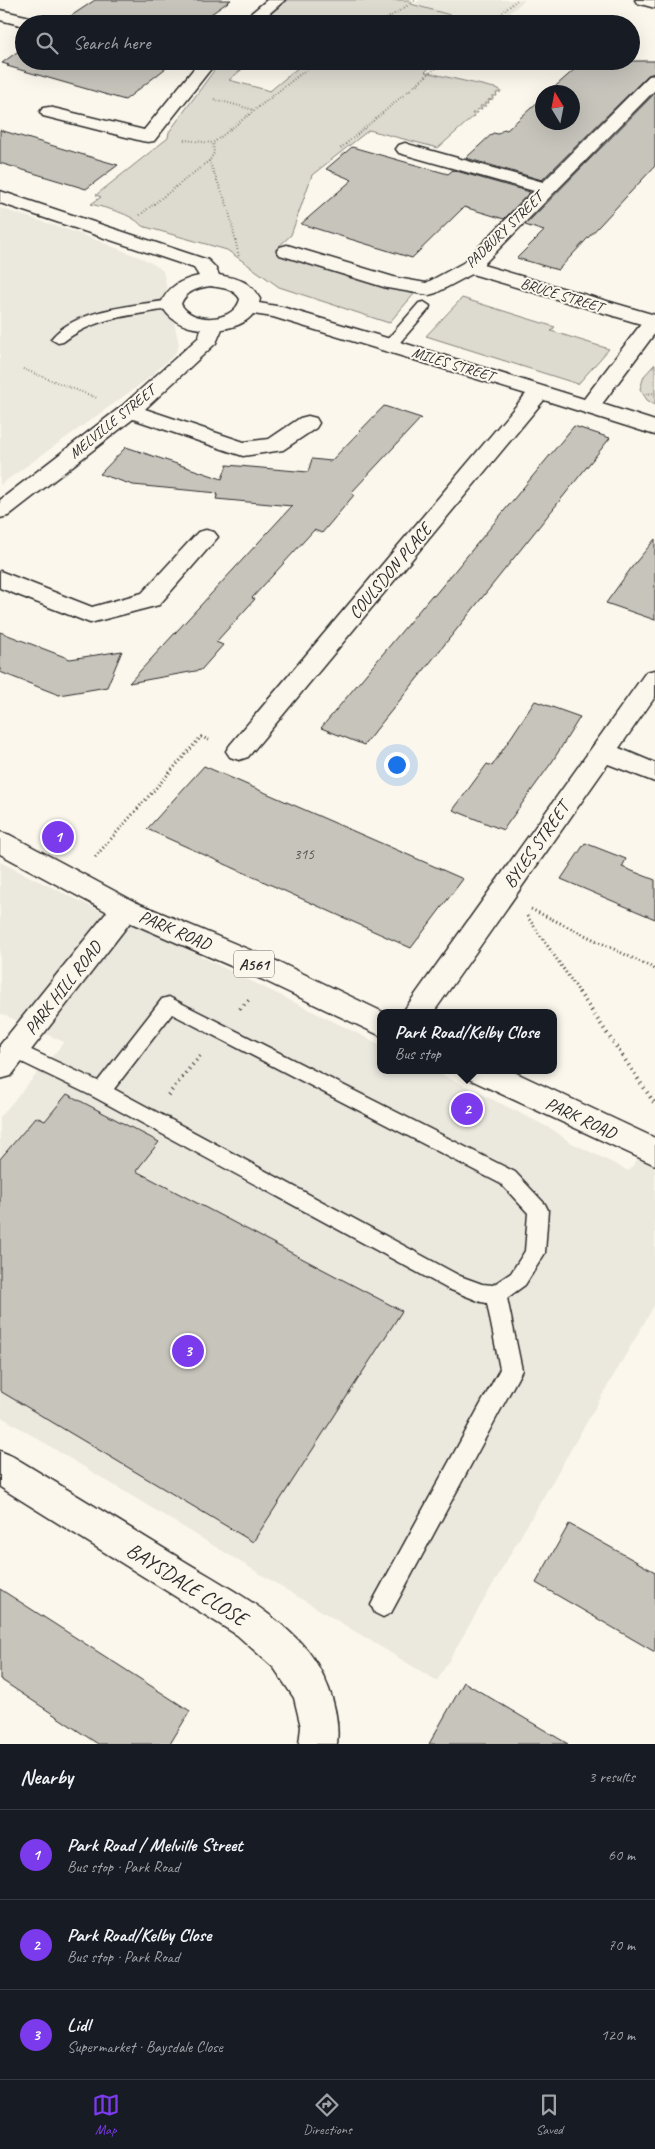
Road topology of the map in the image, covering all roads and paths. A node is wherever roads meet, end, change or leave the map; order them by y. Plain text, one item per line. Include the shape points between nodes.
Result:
1 (247, 0) edge
2 (416, 0) edge
3 (517, 0) edge
4 (643, 0) edge
5 (655, 2) edge
6 (273, 3) edge
7 (0, 15) edge
8 (258, 15) edge
9 (395, 15) edge
10 (499, 15) edge
11 (15, 19) edge
12 (202, 70) edge
13 (305, 70) edge
14 (433, 70) edge
15 (655, 80) edge
16 (184, 91) junction
17 (254, 110) junction
18 (49, 112) dead end
19 (341, 148) dead end
20 (405, 148) dead end
21 (209, 161) junction
22 (547, 189) junction
23 (0, 197) edge
24 (114, 236) junction
25 (287, 250) dead end
26 (470, 267) junction
27 (210, 280) junction
28 (232, 283) junction
29 (171, 304) junction
30 (424, 306) dead end
31 (250, 308) junction
32 (654, 322) edge
33 (214, 324) junction
34 (58, 338) dead end
35 (390, 345) junction
36 (23, 369) dead end
37 (540, 391) junction
38 (589, 407) junction
39 (130, 411) junction
40 (308, 423) dead end
41 (655, 428) edge
42 (0, 511) edge
43 (206, 537) dead end
44 (0, 579) edge
45 (655, 678) edge
46 (239, 751) joint
47 (602, 752) junction
48 (655, 773) edge
49 (0, 842) edge
50 (74, 881) junction
51 (501, 894) junction
52 (125, 909) junction
53 (655, 969) edge
54 (420, 1009) edge
55 (377, 1022) edge
56 (7, 1058) edge
57 (489, 1074) edge
58 (100, 1091) junction
59 (655, 1104) edge
60 (655, 1152) edge
61 (496, 1294) junction
62 (0, 1468) edge
63 (383, 1605) dead end
64 (318, 1744) edge

1 - 6 main road
2 - 9 path
3 - 10 path
4 - 5 main road
6 - 8 main road
7 - 11 main road
12 - 16 main road
13 - 17 path
14 - 19 path
15 - 22 main road, PADBURY STREET
16 - 17 path
16 - 18 main road via 148,137
17 - 21 path via 213,143 214,153
20 - 22 main road
21 - 24 path
21 - 28 path via 233,222 240,273
22 - 26 main road, PADBURY STREET
23 - 24 main road
24 - 27 main road via 201,264 208,271
25 - 26 main road, PADBURY STREET via 394,284 429,289
26 - 32 main road, BRUCE STREET
27 - 28 main road
27 - 29 main road via 185,287 176,293
28 - 31 main road via 251,297
29 - 33 main road via 178,315 187,320
29 - 34 lane via 102,315 70,328
30 - 35 lane
31 - 33 main road via 239,318
31 - 35 main road, MILES STREET via 275,311
32 - 38 main road
33 - 39 main road, MELVILLE STREET via 209,339
35 - 37 main road, MILES STREET
36 - 39 path
37 - 38 main road, MILES STREET
37 - 46 main road, COULSDON PLACE
38 - 41 main road, MILES STREET
39 - 40 main road via 243,449 275,445
39 - 42 main road, MELVILLE STREET
43 - 44 main road via 150,599 90,615
45 - 47 main road, BYLES STREET
46 - 50 path via 201,737
47 - 48 main road
47 - 51 main road, BYLES STREET
49 - 50 main road, PARK ROAD / A561
50 - 52 main road, PARK ROAD / A561
51 - 53 path
51 - 54 main road, BYLES STREET
51 - 59 path via 530,919
52 - 55 main road, PARK ROAD / A561 via 271,971
52 - 56 main road, PARK HILL ROAD
56 - 58 lane
57 - 60 main road, PARK ROAD
58 - 61 lane via 452,1282
58 - 61 lane via 169,1004 500,1173 538,1210 535,1253 518,1279
61 - 63 lane via 511,1370
62 - 64 main road, BAYSDALE CLOSE via 250,1622 287,1656 311,1690 320,1727

